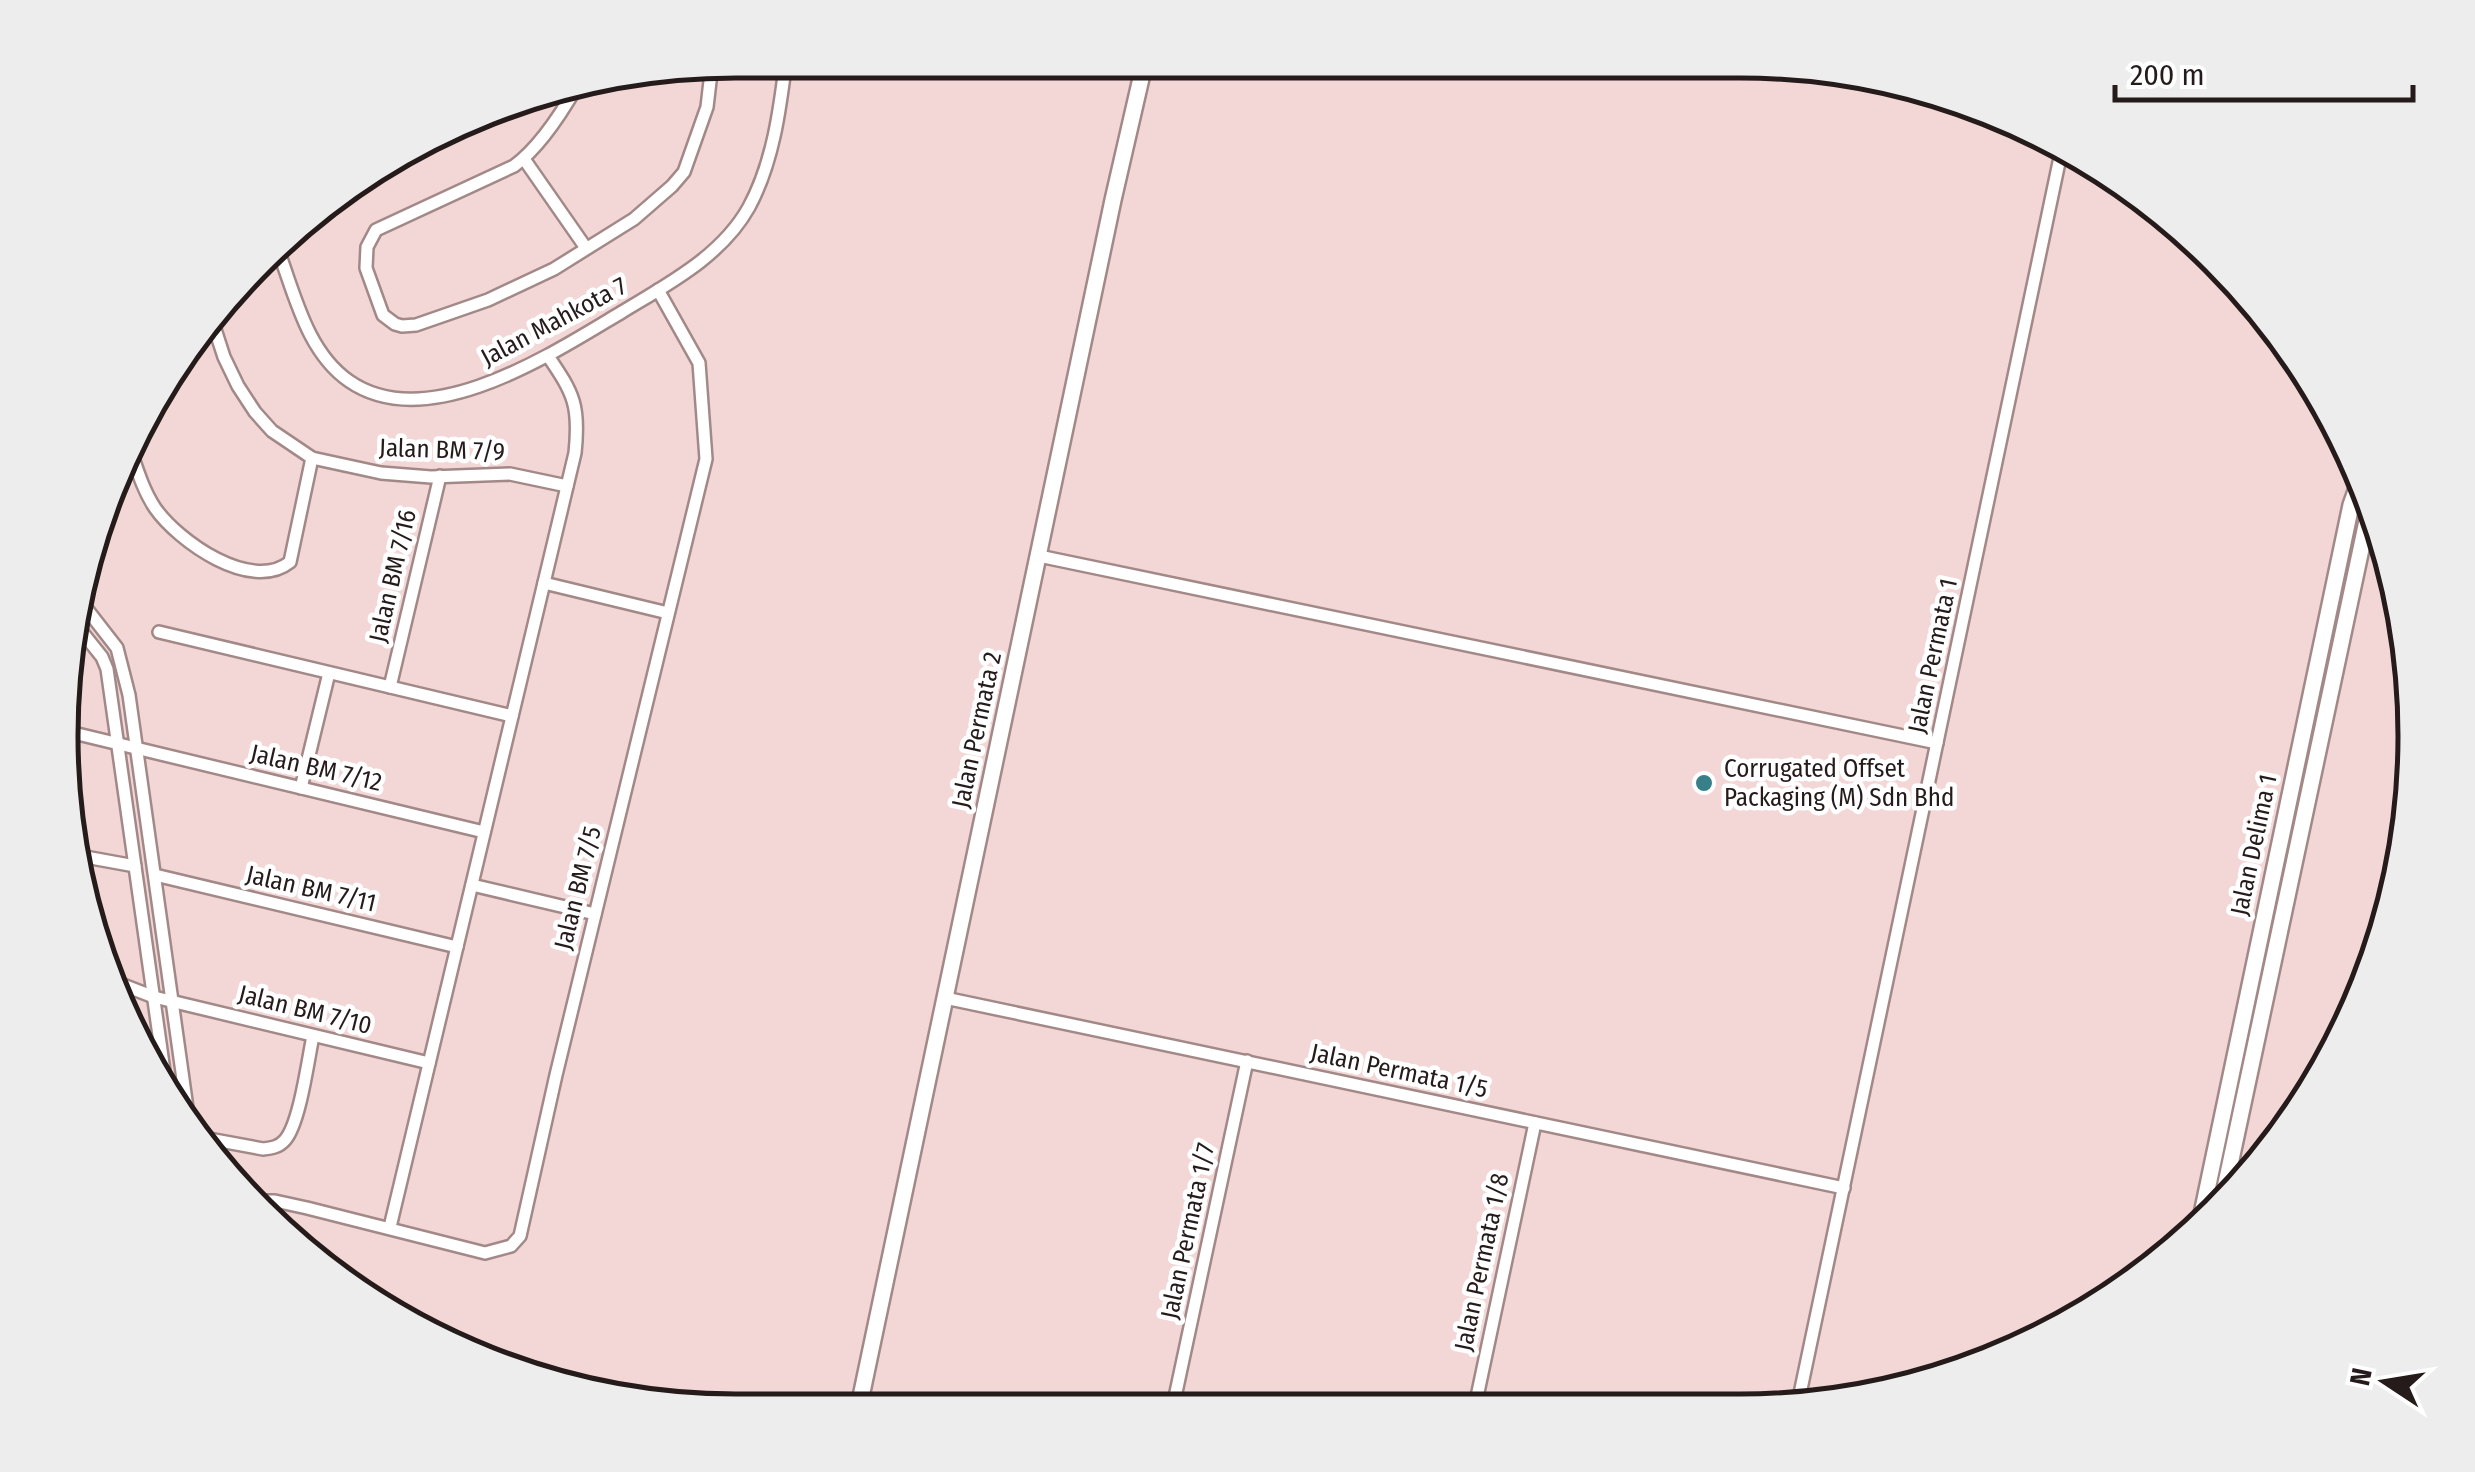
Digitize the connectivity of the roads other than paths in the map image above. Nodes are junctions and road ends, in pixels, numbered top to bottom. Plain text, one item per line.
1 (783, 78) edge
2 (1142, 78) edge
3 (710, 79) edge
4 (570, 99) edge
5 (524, 159) junction
6 (2059, 161) edge
7 (586, 248) junction
8 (282, 260) edge
9 (658, 290) junction
10 (217, 332) edge
11 (548, 356) junction
12 (312, 458) junction
13 (136, 466) edge
14 (440, 476) junction
15 (567, 486) junction
16 (2353, 500) edge
17 (2365, 531) edge
18 (1039, 556) junction
19 (544, 583) junction
20 (89, 613) edge
21 (668, 613) junction
22 (159, 632) dead end
23 (85, 637) edge
24 (329, 672) junction
25 (390, 687) junction
26 (512, 716) junction
27 (78, 734) edge
28 (1937, 743) junction
29 (118, 744) junction
30 (137, 748) junction
31 (301, 788) junction
32 (484, 832) junction
33 (89, 858) edge
34 (135, 866) junction
35 (155, 875) junction
36 (472, 885) junction
37 (595, 914) junction
38 (457, 947) junction
39 (128, 987) edge
40 (154, 997) junction
41 (946, 998) junction
42 (171, 1000) junction
43 (313, 1036) junction
44 (162, 1058) edge
45 (1247, 1062) junction
46 (429, 1064) junction
47 (187, 1100) edge
48 (1535, 1122) junction
49 (215, 1138) edge
50 (2227, 1177) edge
51 (1844, 1188) junction
52 (2206, 1201) edge
53 (270, 1202) edge
54 (274, 1202) junction
55 (274, 1205) edge
56 (390, 1228) junction
57 (1801, 1391) edge
58 (861, 1394) edge
59 (1175, 1394) edge
60 (1477, 1394) edge

1 - 9 street, Jalan Mahkota 7
2 - 18 street, Jalan Permata 2
3 - 7 street
4 - 5 street
5 - 7 street
5 - 7 street
6 - 28 street, Jalan Permata 1
8 - 11 street, Jalan Mahkota 7
9 - 11 street, Jalan Mahkota 7
9 - 21 street, Jalan BM 7/5
10 - 12 street, Jalan BM 7/9
11 - 15 street
12 - 13 street
12 - 14 street, Jalan BM 7/9
14 - 15 street, Jalan BM 7/9
14 - 25 street, Jalan BM 7/16
15 - 19 street
16 - 52 street, Jalan Delima 1
17 - 50 street, Jalan Delima 1
18 - 28 street
18 - 41 street, Jalan Permata 2
19 - 21 street
19 - 26 street
20 - 30 street
21 - 37 street, Jalan BM 7/5
22 - 24 street
23 - 29 street
24 - 25 street
24 - 31 street
25 - 26 street
26 - 32 street
27 - 29 street, Jalan BM 7/12
28 - 51 street, Jalan Permata 1
29 - 30 street, Jalan BM 7/12
29 - 34 street
30 - 31 street, Jalan BM 7/12
30 - 35 street
31 - 32 street, Jalan BM 7/12
32 - 36 street
33 - 34 street
34 - 40 street
35 - 38 street, Jalan BM 7/11
35 - 42 street
36 - 37 street
36 - 38 street
37 - 56 street, Jalan BM 7/5
38 - 46 street
39 - 40 street, Jalan BM 7/10
40 - 42 street, Jalan BM 7/10
40 - 44 street
41 - 45 street, Jalan Permata 1/5
41 - 58 street, Jalan Permata 2
42 - 43 street, Jalan BM 7/10
42 - 47 street
43 - 46 street, Jalan BM 7/10
43 - 49 street
45 - 48 street, Jalan Permata 1/5
45 - 59 street, Jalan Permata 1/7
46 - 56 street
48 - 51 street, Jalan Permata 1/5
48 - 60 street, Jalan Permata 1/8
51 - 57 street, Jalan Permata 1
53 - 54 street, Jalan BM 7/5
54 - 55 street
54 - 56 street, Jalan BM 7/5

